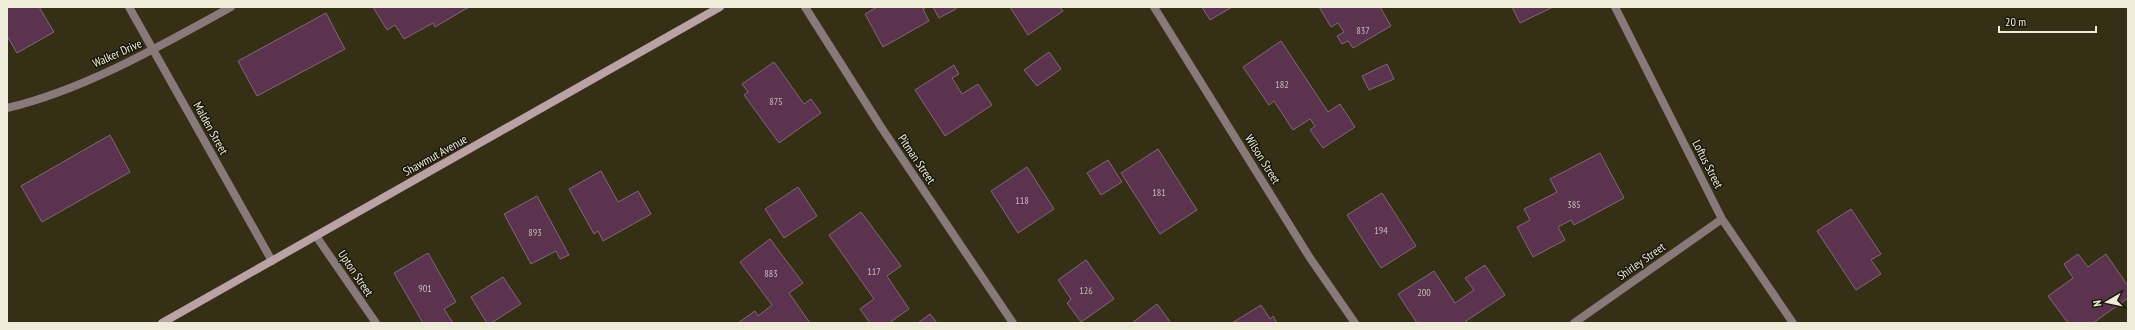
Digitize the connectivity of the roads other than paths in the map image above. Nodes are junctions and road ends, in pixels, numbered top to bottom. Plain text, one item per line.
1 (129, 7) edge
2 (231, 7) edge
3 (720, 7) edge
4 (805, 7) edge
5 (1154, 7) edge
6 (1615, 7) edge
7 (153, 49) junction
8 (7, 108) edge
9 (1722, 219) junction
10 (316, 236) junction
11 (272, 261) junction
12 (162, 323) edge
13 (376, 323) edge
14 (1013, 323) edge
15 (1355, 323) edge
16 (1574, 323) edge
17 (1793, 323) edge

1 - 7 street, Malden Street
2 - 7 street, Walker Drive
3 - 10 main road, Shawmut Avenue
4 - 14 street, Pitman Street
5 - 15 street, Wilson Street
6 - 9 street, Loftus Street
7 - 8 street, Walker Drive
7 - 11 street, Malden Street
9 - 16 street, Shirley Street
9 - 17 street, Loftus Street
10 - 11 main road, Shawmut Avenue
10 - 13 street, Upton Street
11 - 12 main road, Shawmut Avenue

